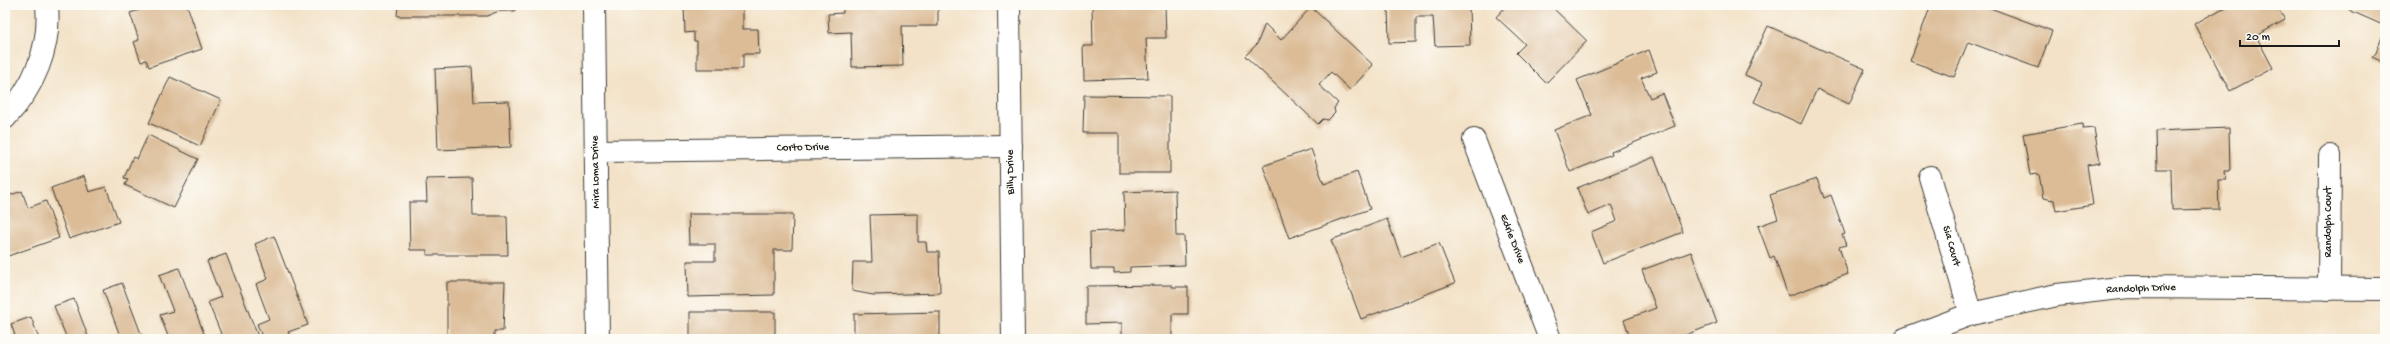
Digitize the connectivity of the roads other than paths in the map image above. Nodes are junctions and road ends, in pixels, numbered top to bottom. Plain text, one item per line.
1 (48, 5) edge
2 (594, 5) edge
3 (1009, 5) edge
4 (5, 118) edge
5 (1474, 140) dead end
6 (1011, 146) junction
7 (596, 151) junction
8 (2330, 156) dead end
9 (1930, 177) dead end
10 (2385, 288) edge
11 (2329, 289) junction
12 (1971, 314) junction
13 (598, 339) edge
14 (1013, 339) edge
15 (1550, 339) edge
16 (1905, 339) edge

1 - 4 street
2 - 7 street, Mira Loma Drive
3 - 6 street, Billy Drive
5 - 15 street, Edrie Drive
6 - 7 street, Corto Drive
6 - 14 street, Billy Drive
7 - 13 street, Mira Loma Drive
8 - 11 street, Randolph Court
9 - 12 street, Sia Court
10 - 11 street, Randolph Drive
11 - 12 street, Randolph Drive
12 - 16 street, Randolph Drive

